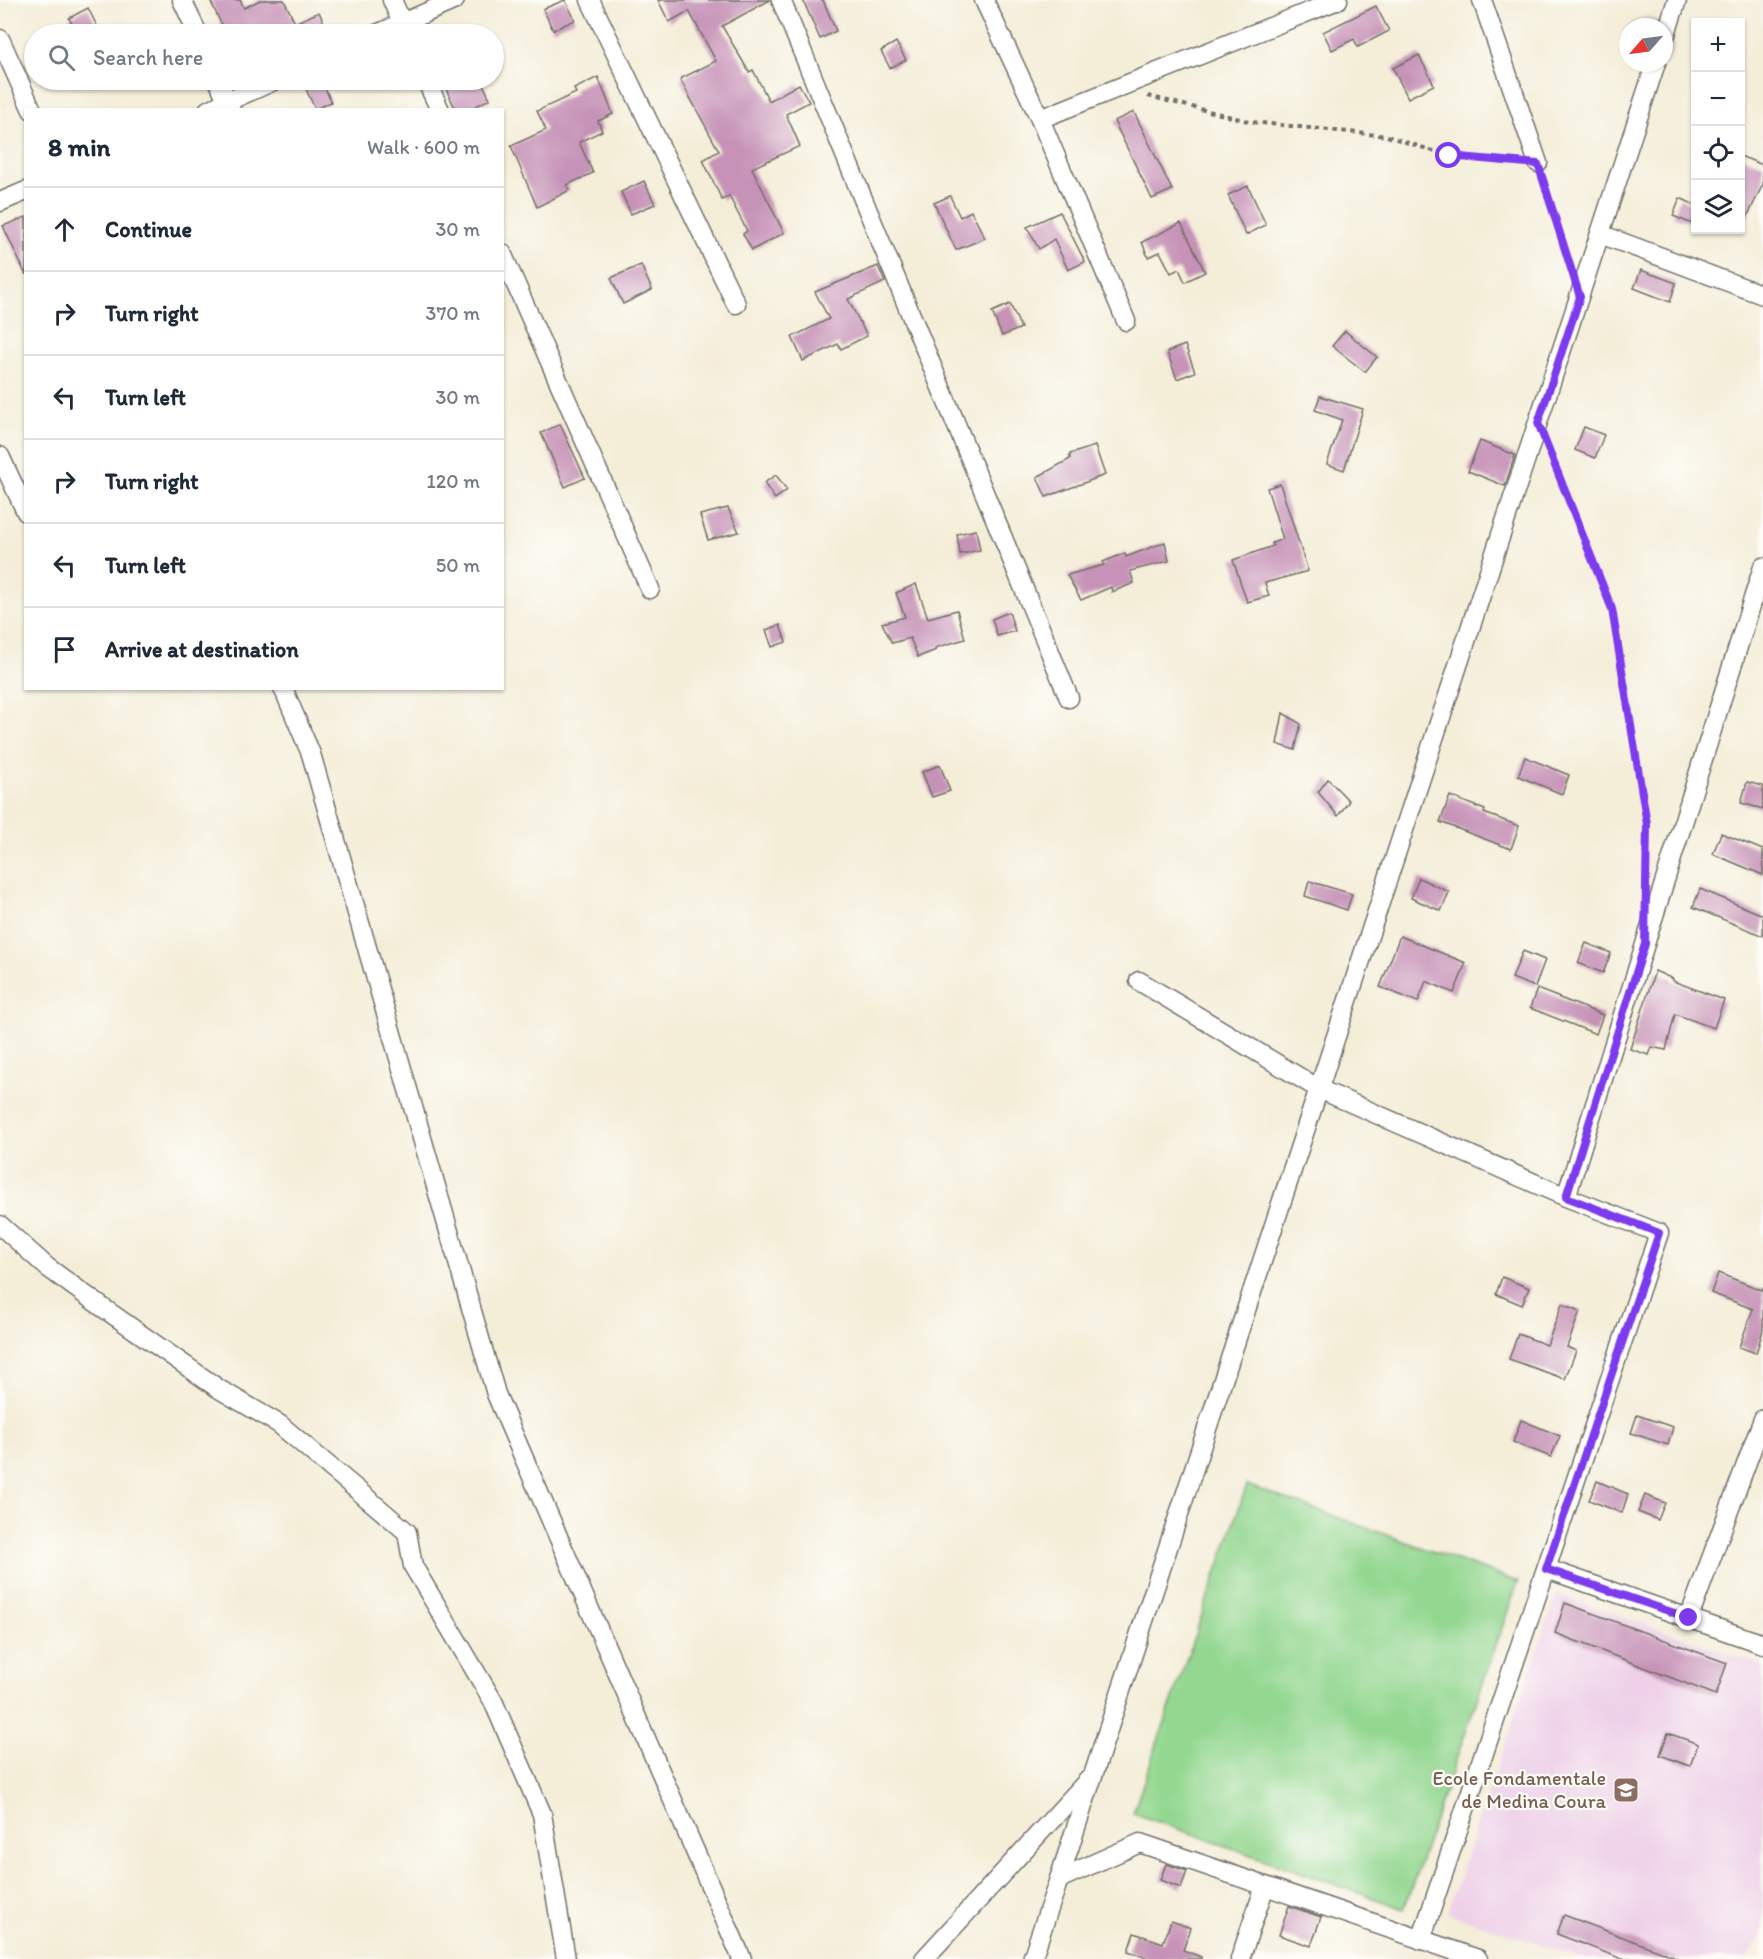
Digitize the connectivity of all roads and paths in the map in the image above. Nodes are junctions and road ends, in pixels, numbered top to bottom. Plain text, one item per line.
1 (182, 0) edge
2 (392, 0) edge
3 (455, 0) edge
4 (591, 0) edge
5 (781, 0) edge
6 (984, 0) edge
7 (1338, 0) edge
8 (1482, 0) edge
9 (1677, 0) edge
10 (1671, 18) edge
11 (193, 24) edge
12 (402, 24) edge
13 (413, 24) edge
14 (0, 39) edge
15 (1653, 72) edge
16 (1116, 88) junction
17 (222, 90) edge
18 (257, 90) edge
19 (431, 90) edge
20 (229, 105) edge
21 (31, 108) edge
22 (439, 108) edge
23 (1040, 119) junction
24 (1538, 164) junction
25 (24, 192) edge
26 (0, 202) edge
27 (1600, 234) junction
28 (504, 258) edge
29 (1763, 295) edge
30 (1580, 297) junction
31 (736, 304) dead end
32 (1126, 321) dead end
33 (1538, 423) junction
34 (0, 456) edge
35 (24, 508) edge
36 (1763, 567) edge
37 (650, 589) dead end
38 (284, 690) edge
39 (1069, 698) dead end
40 (1646, 884) dead end
41 (1139, 981) dead end
42 (1319, 1089) junction
43 (1566, 1197) junction
44 (0, 1225) edge
45 (1763, 1419) edge
46 (1546, 1569) junction
47 (1689, 1618) junction
48 (1763, 1644) edge
49 (1094, 1773) junction
50 (1059, 1879) junction
51 (1265, 1886) junction
52 (1421, 1940) junction
53 (1468, 1957) edge
54 (566, 1959) edge
55 (742, 1959) edge
56 (924, 1959) edge
57 (1032, 1959) edge
58 (1240, 1959) edge

1 - 11 street
2 - 12 street
3 - 13 street
4 - 31 street
5 - 39 street
6 - 23 street
7 - 16 street
8 - 24 street
9 - 10 street
14 - 21 street
15 - 27 street
16 - 23 street
16 - 24 path
17 - 20 street
18 - 20 street
19 - 22 street
23 - 32 street
24 - 30 path
25 - 26 street
27 - 29 street
27 - 30 street
28 - 37 street
30 - 33 street
33 - 40 path
33 - 42 street
34 - 35 street
36 - 43 street
38 - 55 street
41 - 42 street
42 - 43 street
42 - 49 street
43 - 46 street
44 - 54 street
45 - 47 street
46 - 47 street
46 - 52 street
47 - 48 street
49 - 50 street
49 - 56 street
50 - 51 street
50 - 57 street
51 - 52 street
51 - 58 street
52 - 53 street

